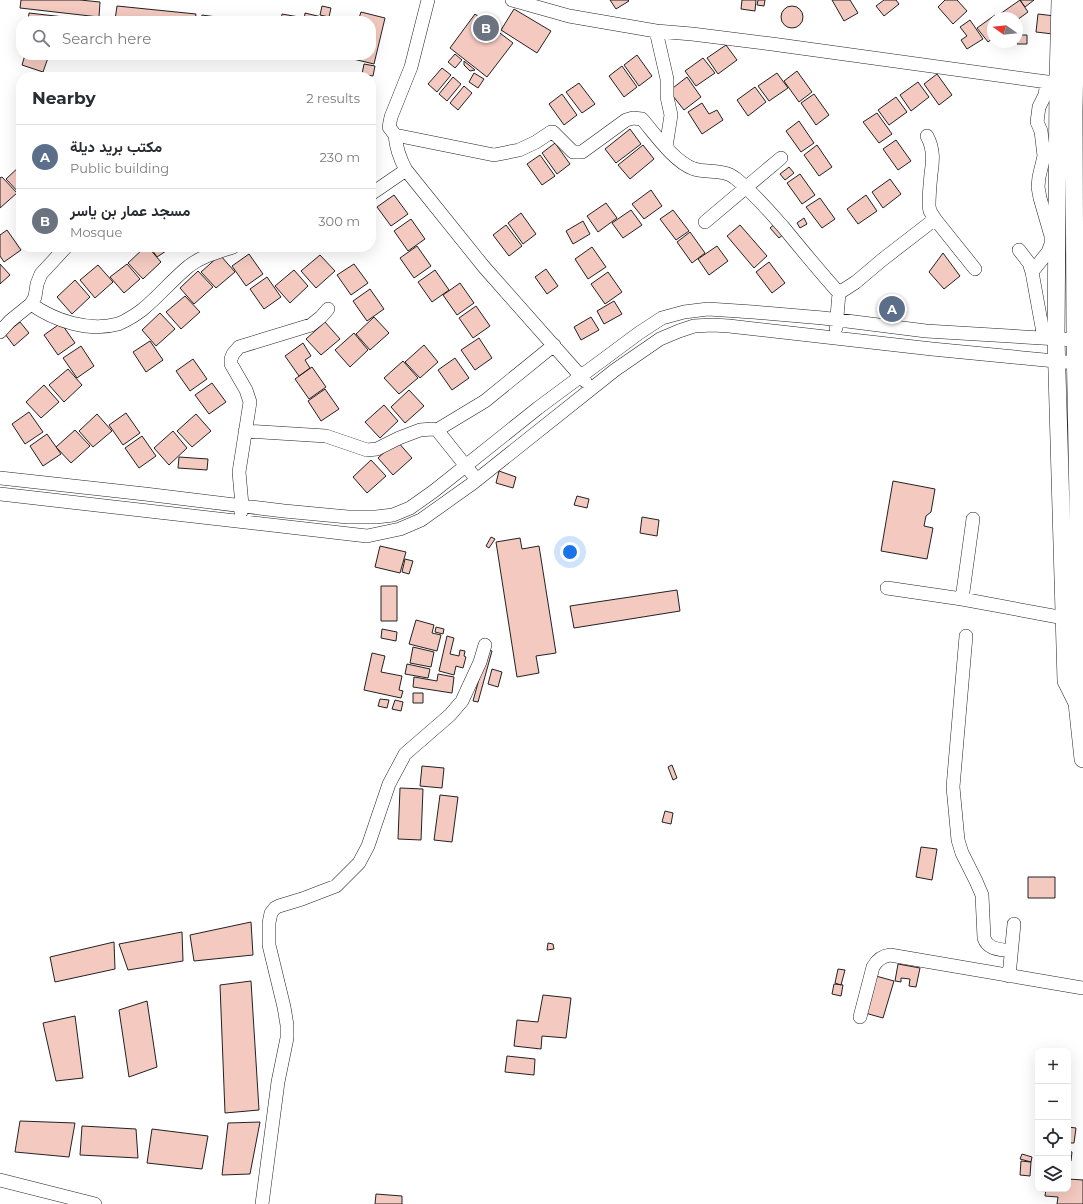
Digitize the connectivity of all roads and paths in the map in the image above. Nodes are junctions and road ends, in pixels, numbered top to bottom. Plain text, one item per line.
1 (428, 0) edge
2 (512, 0) edge
3 (1060, 0) edge
4 (1076, 0) edge
5 (656, 31) junction
6 (1053, 82) junction
7 (1072, 112) edge
8 (394, 135) junction
9 (927, 136) dead end
10 (666, 147) junction
11 (781, 158) dead end
12 (406, 170) junction
13 (746, 188) junction
14 (376, 191) edge
15 (935, 219) junction
16 (705, 222) dead end
17 (1079, 238) edge
18 (1019, 250) dead end
19 (61, 252) edge
20 (216, 252) edge
21 (976, 268) dead end
22 (1032, 272) junction
23 (839, 293) junction
24 (31, 304) junction
25 (328, 309) dead end
26 (836, 320) junction
27 (0, 332) edge
28 (834, 338) junction
29 (1050, 338) junction
30 (1075, 340) junction
31 (554, 345) junction
32 (1056, 361) junction
33 (1076, 363) junction
34 (581, 375) junction
35 (591, 389) junction
36 (1080, 428) edge
37 (437, 430) junction
38 (245, 431) junction
39 (465, 465) junction
40 (0, 478) edge
41 (477, 480) junction
42 (0, 494) edge
43 (242, 505) junction
44 (973, 520) dead end
45 (239, 522) junction
46 (1081, 557) edge
47 (887, 588) dead end
48 (962, 599) junction
49 (1064, 618) junction
50 (966, 636) dead end
51 (485, 645) dead end
52 (1080, 703) edge
53 (1083, 754) edge
54 (1014, 924) dead end
55 (1011, 951) junction
56 (1009, 976) junction
57 (1083, 988) edge
58 (860, 1017) dead end
59 (0, 1180) edge
60 (95, 1204) edge
61 (262, 1204) edge

1 - 8 street
2 - 5 street
3 - 6 main road
4 - 7 main road
5 - 6 street
5 - 10 street
6 - 7 main road
6 - 22 street
7 - 17 main road
7 - 29 main road
8 - 10 street
8 - 12 street
9 - 15 street
10 - 13 street
11 - 13 street
12 - 14 street
12 - 31 street
13 - 16 street
13 - 23 street
15 - 21 street
15 - 23 street
17 - 30 main road
18 - 22 street
19 - 24 street
20 - 24 street
22 - 29 street
23 - 26 street
24 - 27 street
25 - 38 street
26 - 28 street
26 - 29 street
26 - 34 street
28 - 32 street
28 - 35 street
29 - 30 street
29 - 32 main road
30 - 33 main road
31 - 34 street
31 - 37 street
32 - 33 street
32 - 49 main road
33 - 36 main road
34 - 35 street
34 - 39 street
35 - 41 street
36 - 46 main road
37 - 38 street
37 - 39 street
38 - 43 street
39 - 41 street
39 - 43 street
40 - 43 street
41 - 45 street
42 - 45 street
43 - 45 street
44 - 48 street
46 - 52 main road
47 - 48 street
48 - 49 street
49 - 52 main road
50 - 55 street
51 - 61 street
52 - 53 main road
54 - 55 street
55 - 56 street
56 - 57 street
56 - 58 street
59 - 60 street

